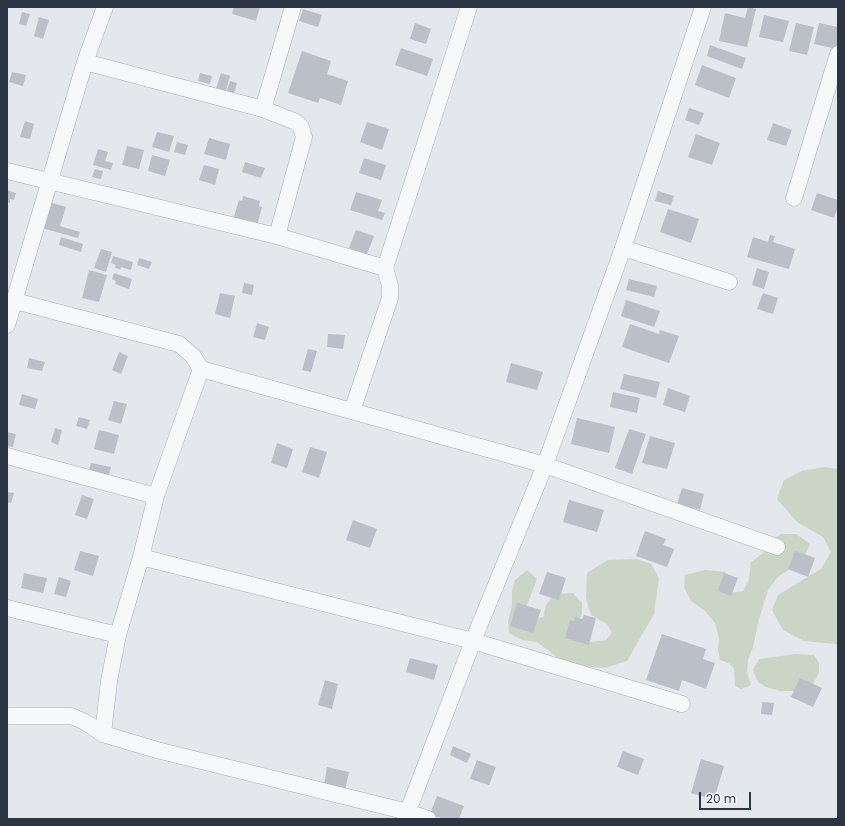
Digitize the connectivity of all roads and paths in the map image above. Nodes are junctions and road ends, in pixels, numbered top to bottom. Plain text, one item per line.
1 (105, 7) edge
2 (293, 7) edge
3 (469, 7) edge
4 (703, 7) edge
5 (838, 54) edge
6 (85, 62) junction
7 (262, 109) junction
8 (7, 171) edge
9 (50, 182) junction
10 (794, 198) dead end
11 (277, 236) junction
12 (623, 248) junction
13 (385, 268) junction
14 (729, 282) dead end
15 (15, 301) junction
16 (7, 325) edge
17 (201, 369) junction
18 (352, 411) junction
19 (7, 456) edge
20 (545, 465) junction
21 (156, 496) junction
22 (777, 547) dead end
23 (141, 556) junction
24 (7, 608) edge
25 (118, 635) junction
26 (473, 641) junction
27 (682, 704) dead end
28 (7, 716) edge
29 (103, 734) junction
30 (407, 816) edge
31 (428, 819) edge

1 - 6 street
2 - 7 street
3 - 13 street
4 - 12 street
5 - 10 street
6 - 7 street
6 - 9 street
7 - 11 street
8 - 9 street
9 - 11 street
9 - 15 street
11 - 13 street
12 - 14 street
12 - 20 street
13 - 18 street
15 - 16 street
15 - 17 street
17 - 18 street
17 - 21 street
18 - 20 street
19 - 21 street
20 - 22 street
20 - 26 street
21 - 23 street
23 - 25 street
23 - 26 street
24 - 25 street
25 - 29 street
26 - 27 street
26 - 30 street
28 - 29 street
29 - 30 street
30 - 31 street

